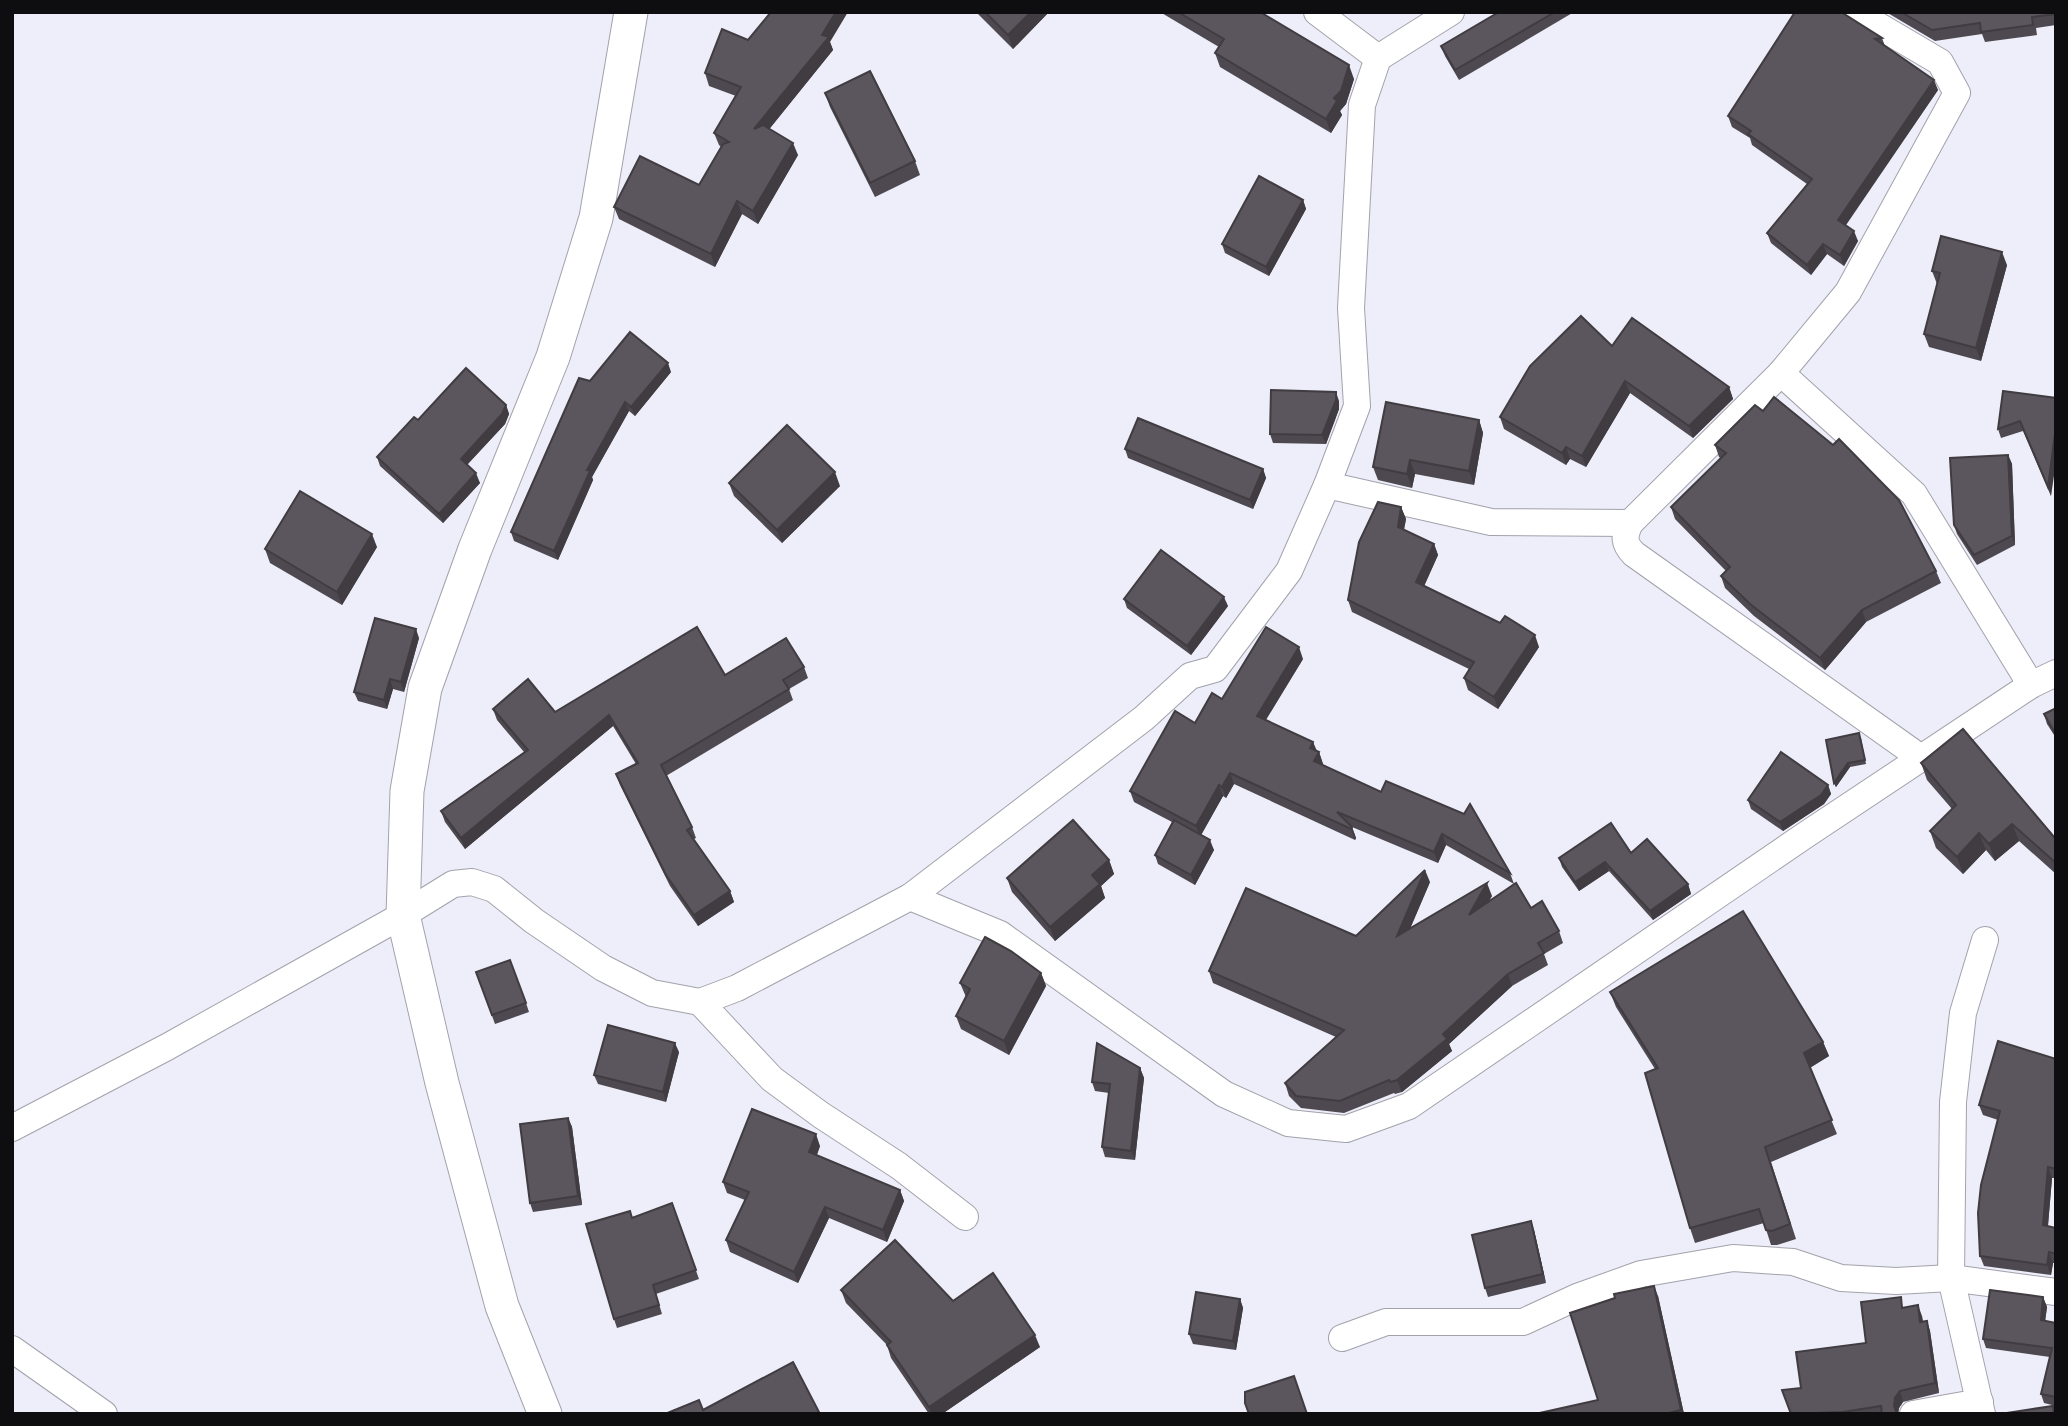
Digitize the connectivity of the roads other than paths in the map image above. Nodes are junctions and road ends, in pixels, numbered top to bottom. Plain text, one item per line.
1 (631, 12) edge
2 (1317, 12) edge
3 (1451, 12) edge
4 (1855, 12) edge
5 (1378, 58) junction
6 (1781, 373) junction
7 (1327, 485) junction
8 (1630, 523) junction
9 (2056, 674) edge
10 (2031, 685) junction
11 (1921, 758) junction
12 (910, 897) junction
13 (403, 915) junction
14 (1985, 940) dead end
15 (700, 1002) junction
16 (12, 1128) edge
17 (965, 1217) dead end
18 (1951, 1278) junction
19 (2056, 1292) edge
20 (1342, 1338) dead end
21 (12, 1349) edge
22 (1981, 1408) edge
23 (104, 1414) edge
24 (545, 1414) edge
25 (1913, 1414) edge

1 - 13 street
2 - 5 street
3 - 5 street
4 - 6 street
5 - 7 street
6 - 8 street
6 - 10 street
7 - 8 street
7 - 12 street
8 - 11 street
9 - 10 street
10 - 11 street
11 - 12 street
12 - 15 street
13 - 15 street
13 - 16 street
13 - 24 street
14 - 18 street
15 - 17 street
18 - 19 street
18 - 20 street
18 - 22 street
21 - 23 street
22 - 25 street

